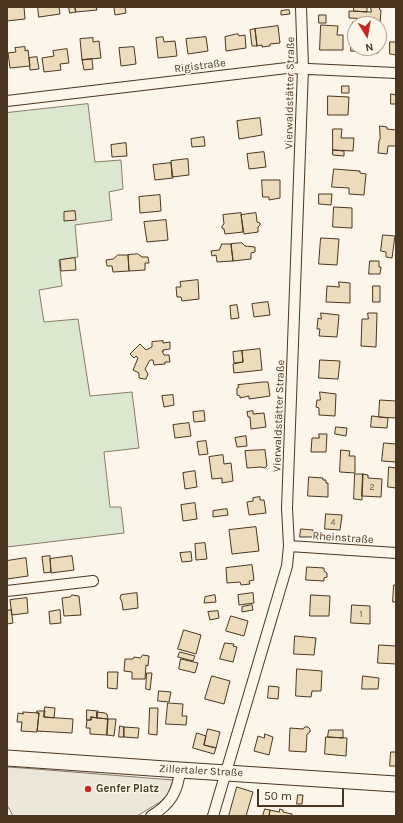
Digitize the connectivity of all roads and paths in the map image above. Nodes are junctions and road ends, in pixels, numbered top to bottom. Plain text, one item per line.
1 (302, 7) edge
2 (304, 68) junction
3 (396, 73) edge
4 (7, 102) edge
5 (289, 546) junction
6 (396, 553) edge
7 (93, 581) dead end
8 (7, 591) edge
9 (7, 758) edge
10 (180, 770) junction
11 (226, 773) junction
12 (396, 784) edge
13 (151, 816) edge
14 (213, 816) edge

1 - 2 street, Vierwaldstätter Straße
2 - 3 street, Rigistraße
2 - 4 street, Rigistraße
2 - 5 street, Vierwaldstätter Straße
5 - 6 street, Rheinstraße
5 - 11 street, Vierwaldstätter Straße
7 - 8 street
9 - 10 street, Zillertaler Straße
10 - 11 street, Zillertaler Straße
10 - 13 street
11 - 12 street, Zillertaler Straße
11 - 14 street, Vierwaldstätter Straße

